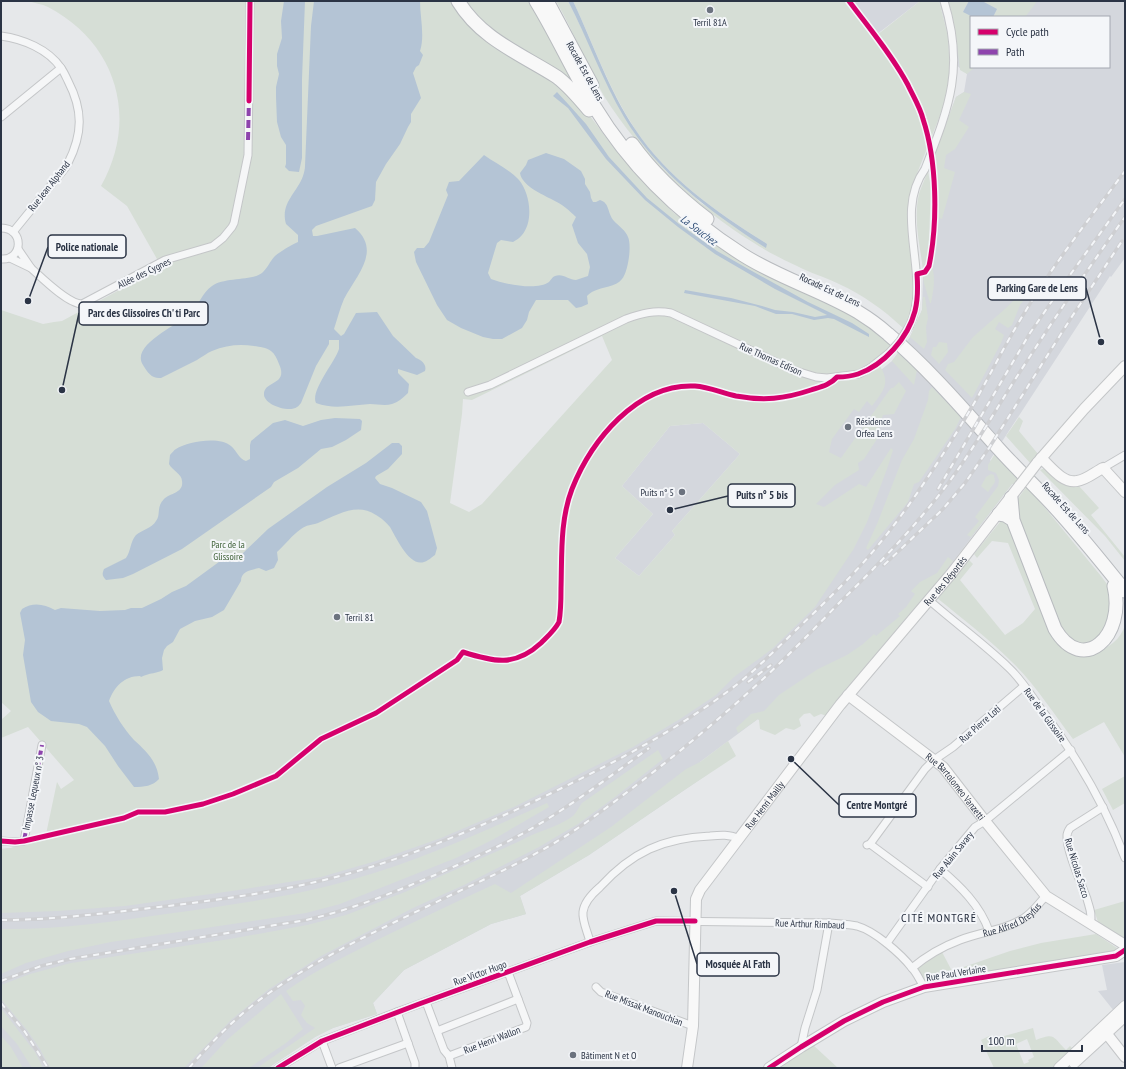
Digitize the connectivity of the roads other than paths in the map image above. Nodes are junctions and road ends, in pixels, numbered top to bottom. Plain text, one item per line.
1 (250, 1) edge
2 (458, 1) edge
3 (536, 1) edge
4 (547, 1) edge
5 (944, 1) edge
6 (1, 36) edge
7 (62, 68) junction
8 (1, 117) edge
9 (618, 141) junction
10 (1, 228) edge
11 (13, 232) junction
12 (18, 249) junction
13 (10, 258) junction
14 (1, 259) edge
15 (31, 268) junction
16 (1125, 366) edge
17 (468, 392) dead end
18 (1125, 455) edge
19 (1039, 460) junction
20 (1103, 468) junction
21 (1125, 492) edge
22 (1010, 498) junction
23 (999, 514) junction
24 (1013, 520) junction
25 (1102, 561) junction
26 (1125, 578) edge
27 (1125, 591) edge
28 (929, 600) junction
29 (1024, 686) junction
30 (848, 695) junction
31 (42, 745) dead end
32 (1071, 750) junction
33 (934, 760) junction
34 (1103, 807) junction
35 (985, 821) junction
36 (739, 839) junction
37 (1, 841) edge
38 (1125, 858) edge
39 (940, 869) junction
40 (928, 887) junction
41 (1046, 896) junction
42 (695, 921) junction
43 (829, 923) junction
44 (1090, 923) junction
45 (988, 931) junction
46 (590, 942) junction
47 (886, 943) junction
48 (1125, 945) edge
49 (1125, 950) edge
50 (912, 968) junction
51 (508, 972) junction
52 (596, 987) dead end
53 (924, 987) junction
54 (518, 999) junction
55 (426, 1002) junction
56 (1125, 1006) edge
57 (396, 1012) junction
58 (1125, 1015) edge
59 (693, 1026) junction
60 (436, 1031) junction
61 (1104, 1031) junction
62 (322, 1041) junction
63 (408, 1043) junction
64 (801, 1047) junction
65 (449, 1056) junction
66 (1125, 1057) edge
67 (278, 1068) edge
68 (332, 1068) edge
69 (339, 1068) edge
70 (415, 1068) edge
71 (452, 1068) edge
72 (687, 1068) edge
73 (769, 1068) edge
74 (1059, 1068) edge
75 (1068, 1068) edge

1 - 15 street, Allée des Cygnes
2 - 9 highway
3 - 9 highway
4 - 26 highway, Rocade Est de Lens
5 - 17 street, Rue Thomas Edison, bridge
6 - 7 street, Rue Jean Alphand
7 - 8 street
7 - 11 street, Rue Jean Alphand
9 - 25 highway, Rocade Est de Lens
10 - 11 street
11 - 12 street, Allée des Cygnes
12 - 13 street
12 - 15 street, Allée des Cygnes
13 - 14 street
13 - 15 street, Allée des Cygnes
16 - 19 street, Rue des Déportés
18 - 20 street
19 - 20 street
19 - 22 street, Rue des Déportés, bridge
20 - 21 street
22 - 23 street, Rue des Déportés
22 - 24 highway
23 - 24 highway
23 - 28 street, Rue des Déportés
24 - 25 highway
25 - 27 highway
28 - 29 street, Rue de la Glissoire
28 - 30 street, Rue des Déportés
29 - 32 street, Rue de la Glissoire
29 - 33 street, Rue Pierre Loti
30 - 33 street, Rue Bartolomeo Vanzetti
30 - 36 street, Rue Henri Mailly
31 - 37 street, Impasse Lequeux n° 3
32 - 34 street, Rue de la Glissoire
32 - 35 street, Rue Alain Savary
33 - 35 street, Rue Bartolomeo Vanzetti
33 - 40 street, Rue Pierre Loti
34 - 38 street, Rue de la Glissoire
34 - 44 street, Rue Nicolas Sacco
35 - 39 street, Rue Alain Savary
35 - 41 street, Rue Bartolomeo Vanzetti
36 - 42 street, Rue Henri Mailly
36 - 46 street
39 - 40 street, Rue Alain Savary
39 - 45 street
40 - 47 street, Rue Alain Savary
41 - 44 street, Rue Alfred Dreyfus
41 - 45 street, Rue Alfred Dreyfus
42 - 43 street, Rue Arthur Rimbaud
42 - 46 street, Rue Victor Hugo
42 - 59 street, Rue Henri Mailly
43 - 47 street, Rue Arthur Rimbaud
43 - 64 street
44 - 48 street, Rue Alfred Dreyfus
45 - 50 street, Rue Alfred Dreyfus
46 - 51 street, Rue Victor Hugo
47 - 50 street, Rue Arthur Rimbaud
49 - 53 street, Rue Paul Verlaine
50 - 53 street, Rue Arthur Rimbaud
51 - 54 street, Rue Henri Wallon
51 - 55 street, Rue Victor Hugo
52 - 59 street, Rue Missak Manouchian
53 - 64 street, Rue Paul Verlaine
54 - 60 street
54 - 65 street, Rue Henri Wallon
55 - 57 street, Rue Victor Hugo
55 - 60 street
56 - 61 street
57 - 62 street, Rue Victor Hugo
57 - 63 street
58 - 61 street
59 - 72 street, Rue Henri Mailly
60 - 65 street
61 - 66 street
61 - 74 street
61 - 75 street
62 - 67 street, Rue Victor Hugo
62 - 68 street
63 - 69 street
63 - 70 street
64 - 73 street, Rue Paul Verlaine
65 - 71 street

